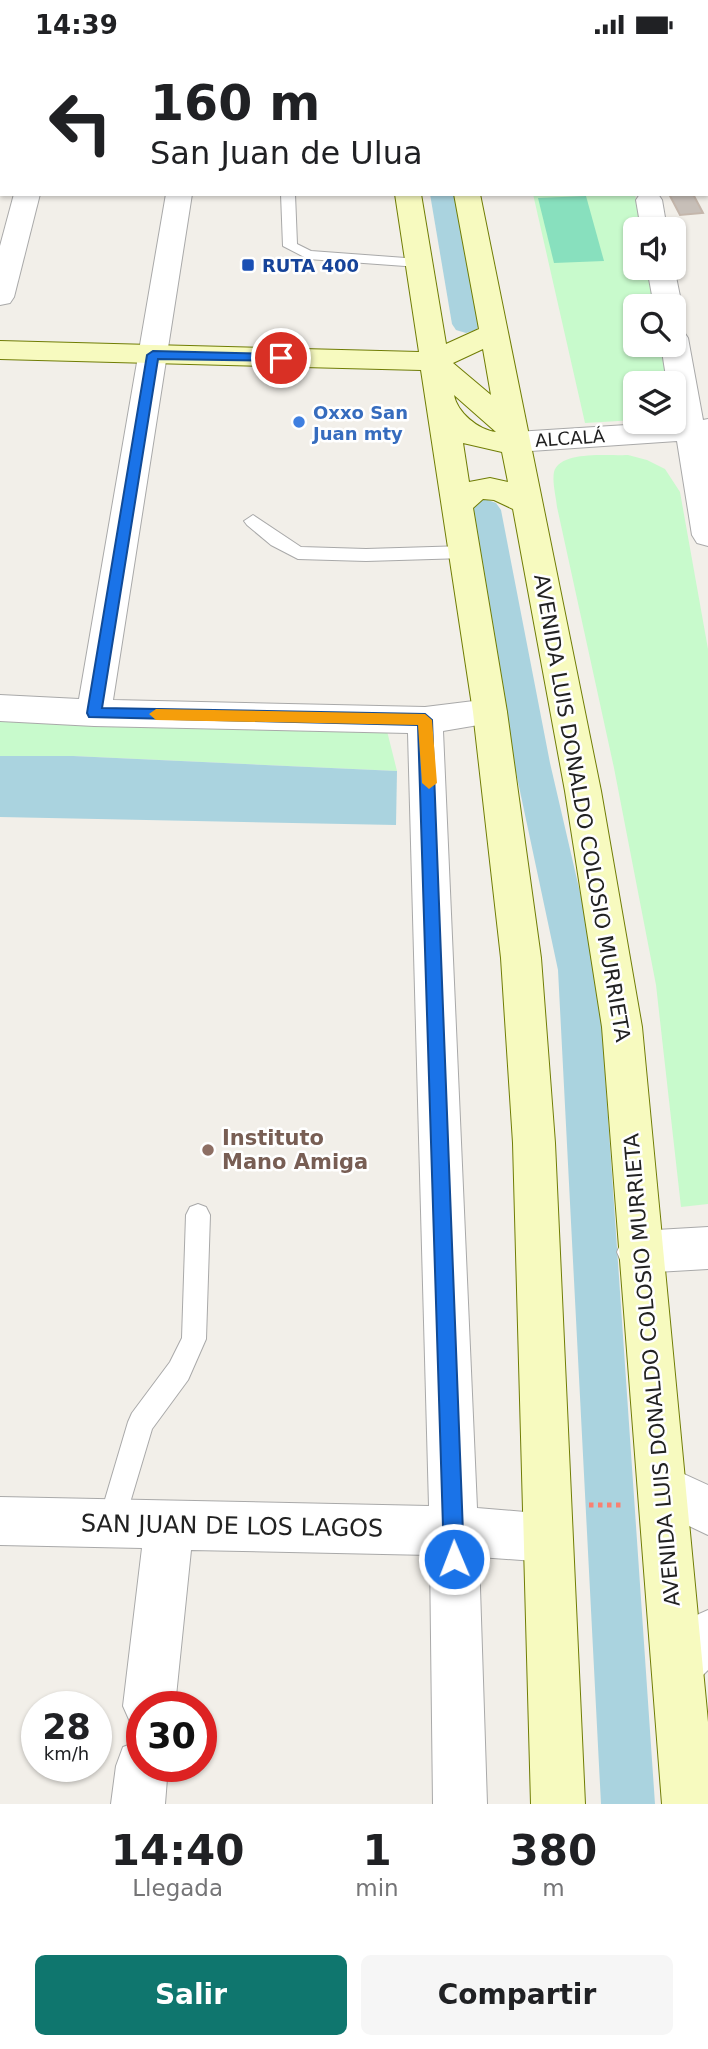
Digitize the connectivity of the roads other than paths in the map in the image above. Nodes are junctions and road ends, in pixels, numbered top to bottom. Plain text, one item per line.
1 (26, 196) edge
2 (179, 196) edge
3 (288, 196) edge
4 (408, 196) edge
5 (467, 196) edge
6 (649, 200) dead end
7 (652, 217) edge
8 (419, 263) junction
9 (0, 297) edge
10 (495, 332) junction
11 (0, 350) edge
12 (153, 355) junction
13 (679, 357) edge
14 (435, 361) junction
15 (442, 405) junction
16 (699, 430) edge
17 (515, 438) junction
18 (528, 505) junction
19 (458, 508) junction
20 (253, 521) dead end
21 (708, 535) edge
22 (465, 552) junction
23 (0, 708) edge
24 (490, 712) junction
25 (94, 713) junction
26 (425, 720) junction
27 (198, 1215) dead end
28 (708, 1248) edge
29 (639, 1252) junction
30 (645, 1497) junction
31 (708, 1511) edge
32 (0, 1521) edge
33 (111, 1523) junction
34 (169, 1525) junction
35 (454, 1531) junction
36 (548, 1538) junction
37 (694, 1649) edge
38 (151, 1691) edge
39 (140, 1782) edge
40 (138, 1804) edge
41 (460, 1804) edge
42 (558, 1804) edge
43 (689, 1804) edge

1 - 9 street
2 - 12 street
3 - 8 lane
4 - 8 main road
5 - 10 main road, AVENIDA LUIS DONALDO COLOSIO MURRIETA
6 - 7 street
8 - 14 main road
10 - 14 main road
10 - 17 main road, AVENIDA LUIS DONALDO COLOSIO MURRIETA
11 - 12 main road
12 - 14 main road
12 - 25 street
13 - 16 street
14 - 15 main road
14 - 17 main road
15 - 17 main road
15 - 19 main road
16 - 17 street, ALCALÁ
16 - 21 street
17 - 18 main road, AVENIDA LUIS DONALDO COLOSIO MURRIETA
18 - 19 main road
18 - 29 main road, AVENIDA LUIS DONALDO COLOSIO MURRIETA
19 - 22 main road
20 - 22 lane
22 - 24 main road
23 - 25 street
24 - 26 street
24 - 36 main road
25 - 26 street
26 - 35 street
27 - 33 lane
28 - 29 street
29 - 30 main road, AVENIDA LUIS DONALDO COLOSIO MURRIETA
30 - 31 street
30 - 37 main road, AVENIDA LUIS DONALDO COLOSIO MURRIETA
32 - 33 street, SAN JUAN DE LOS LAGOS
33 - 34 street, SAN JUAN DE LOS LAGOS
34 - 35 street, SAN JUAN DE LOS LAGOS
34 - 38 street
35 - 36 street, SAN JUAN DE LOS LAGOS
35 - 41 street
36 - 42 main road
37 - 43 main road, AVENIDA LUIS DONALDO COLOSIO MURRIETA
39 - 40 street

